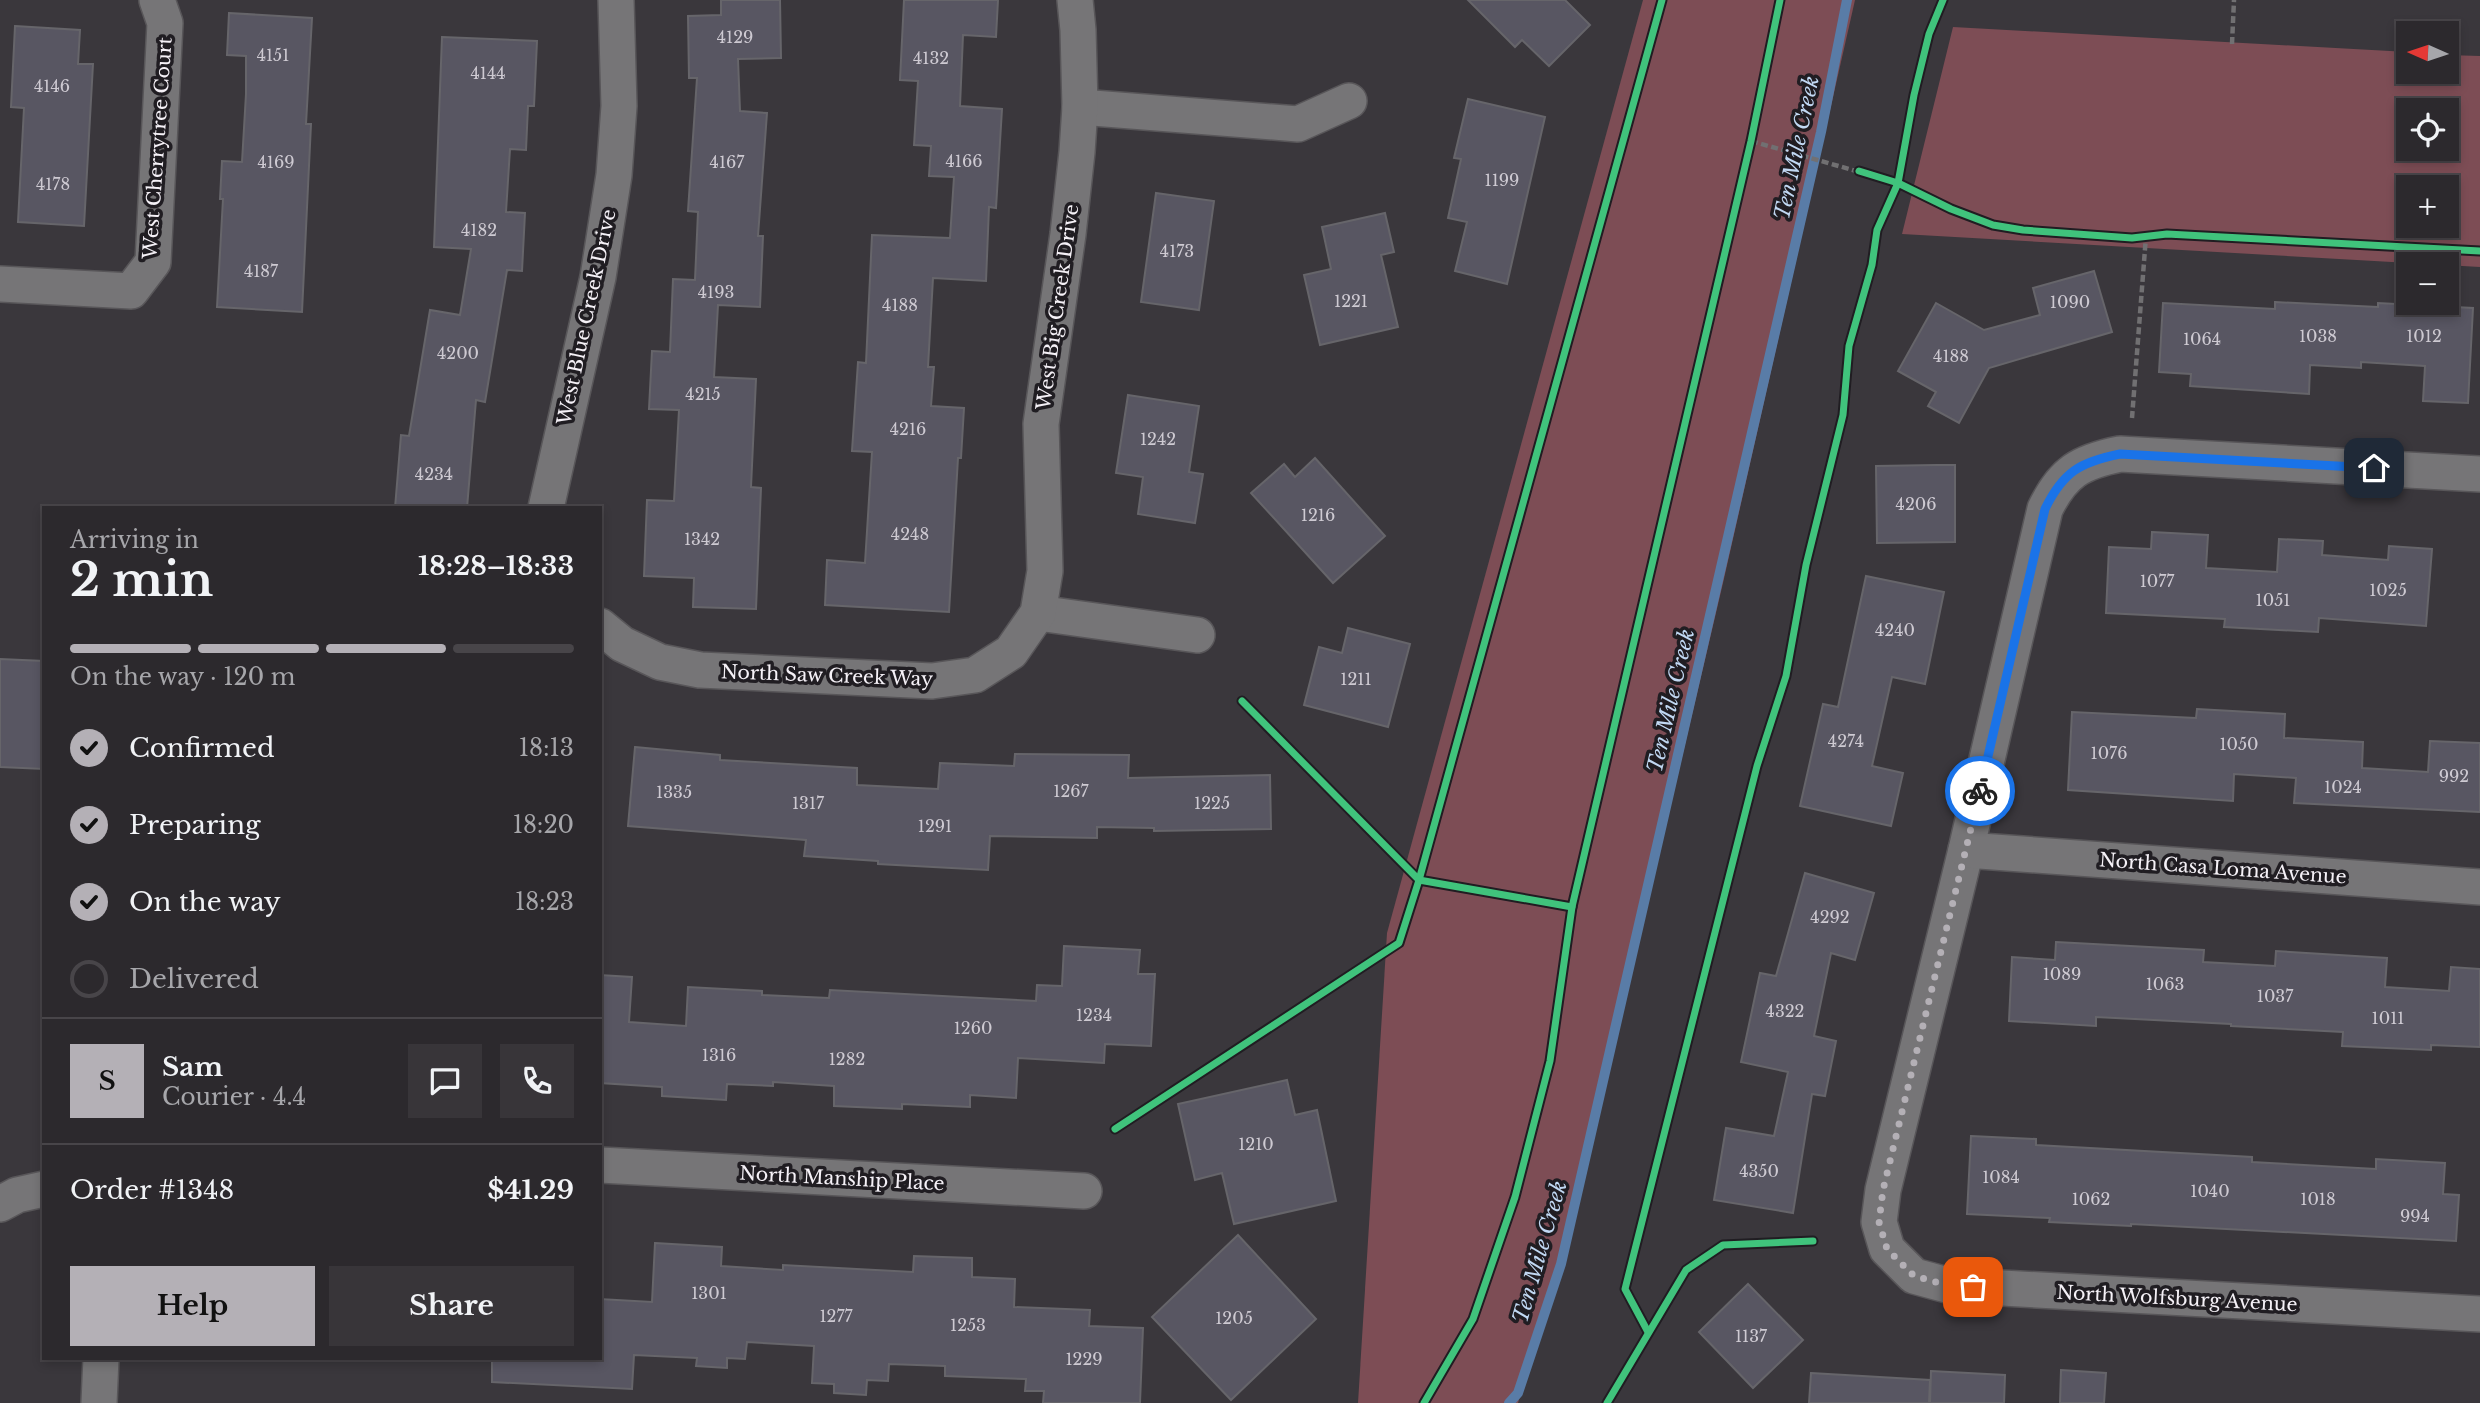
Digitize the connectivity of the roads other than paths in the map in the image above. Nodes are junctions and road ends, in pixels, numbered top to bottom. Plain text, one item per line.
1 (157, 0) edge
2 (617, 0) edge
3 (1075, 0) edge
4 (1349, 100) dead end
5 (1080, 107) junction
6 (0, 284) edge
7 (2480, 474) edge
8 (546, 506) edge
9 (1038, 613) junction
10 (602, 628) edge
11 (1197, 635) dead end
12 (1966, 850) junction
13 (2480, 887) edge
14 (602, 1165) edge
15 (42, 1189) edge
16 (1084, 1191) dead end
17 (0, 1204) edge
18 (2480, 1314) edge
19 (101, 1360) edge
20 (99, 1403) edge

1 - 6 street, West Cherrytree Court
2 - 8 street, West Blue Creek Drive
3 - 5 street, West Big Creek Drive
4 - 5 street
5 - 9 street, West Big Creek Drive
7 - 12 street
9 - 10 street, North Saw Creek Way
9 - 11 street
12 - 13 street, North Casa Loma Avenue
12 - 18 street, North Wolfsburg Avenue
14 - 16 street, North Manship Place
15 - 17 street
19 - 20 street

